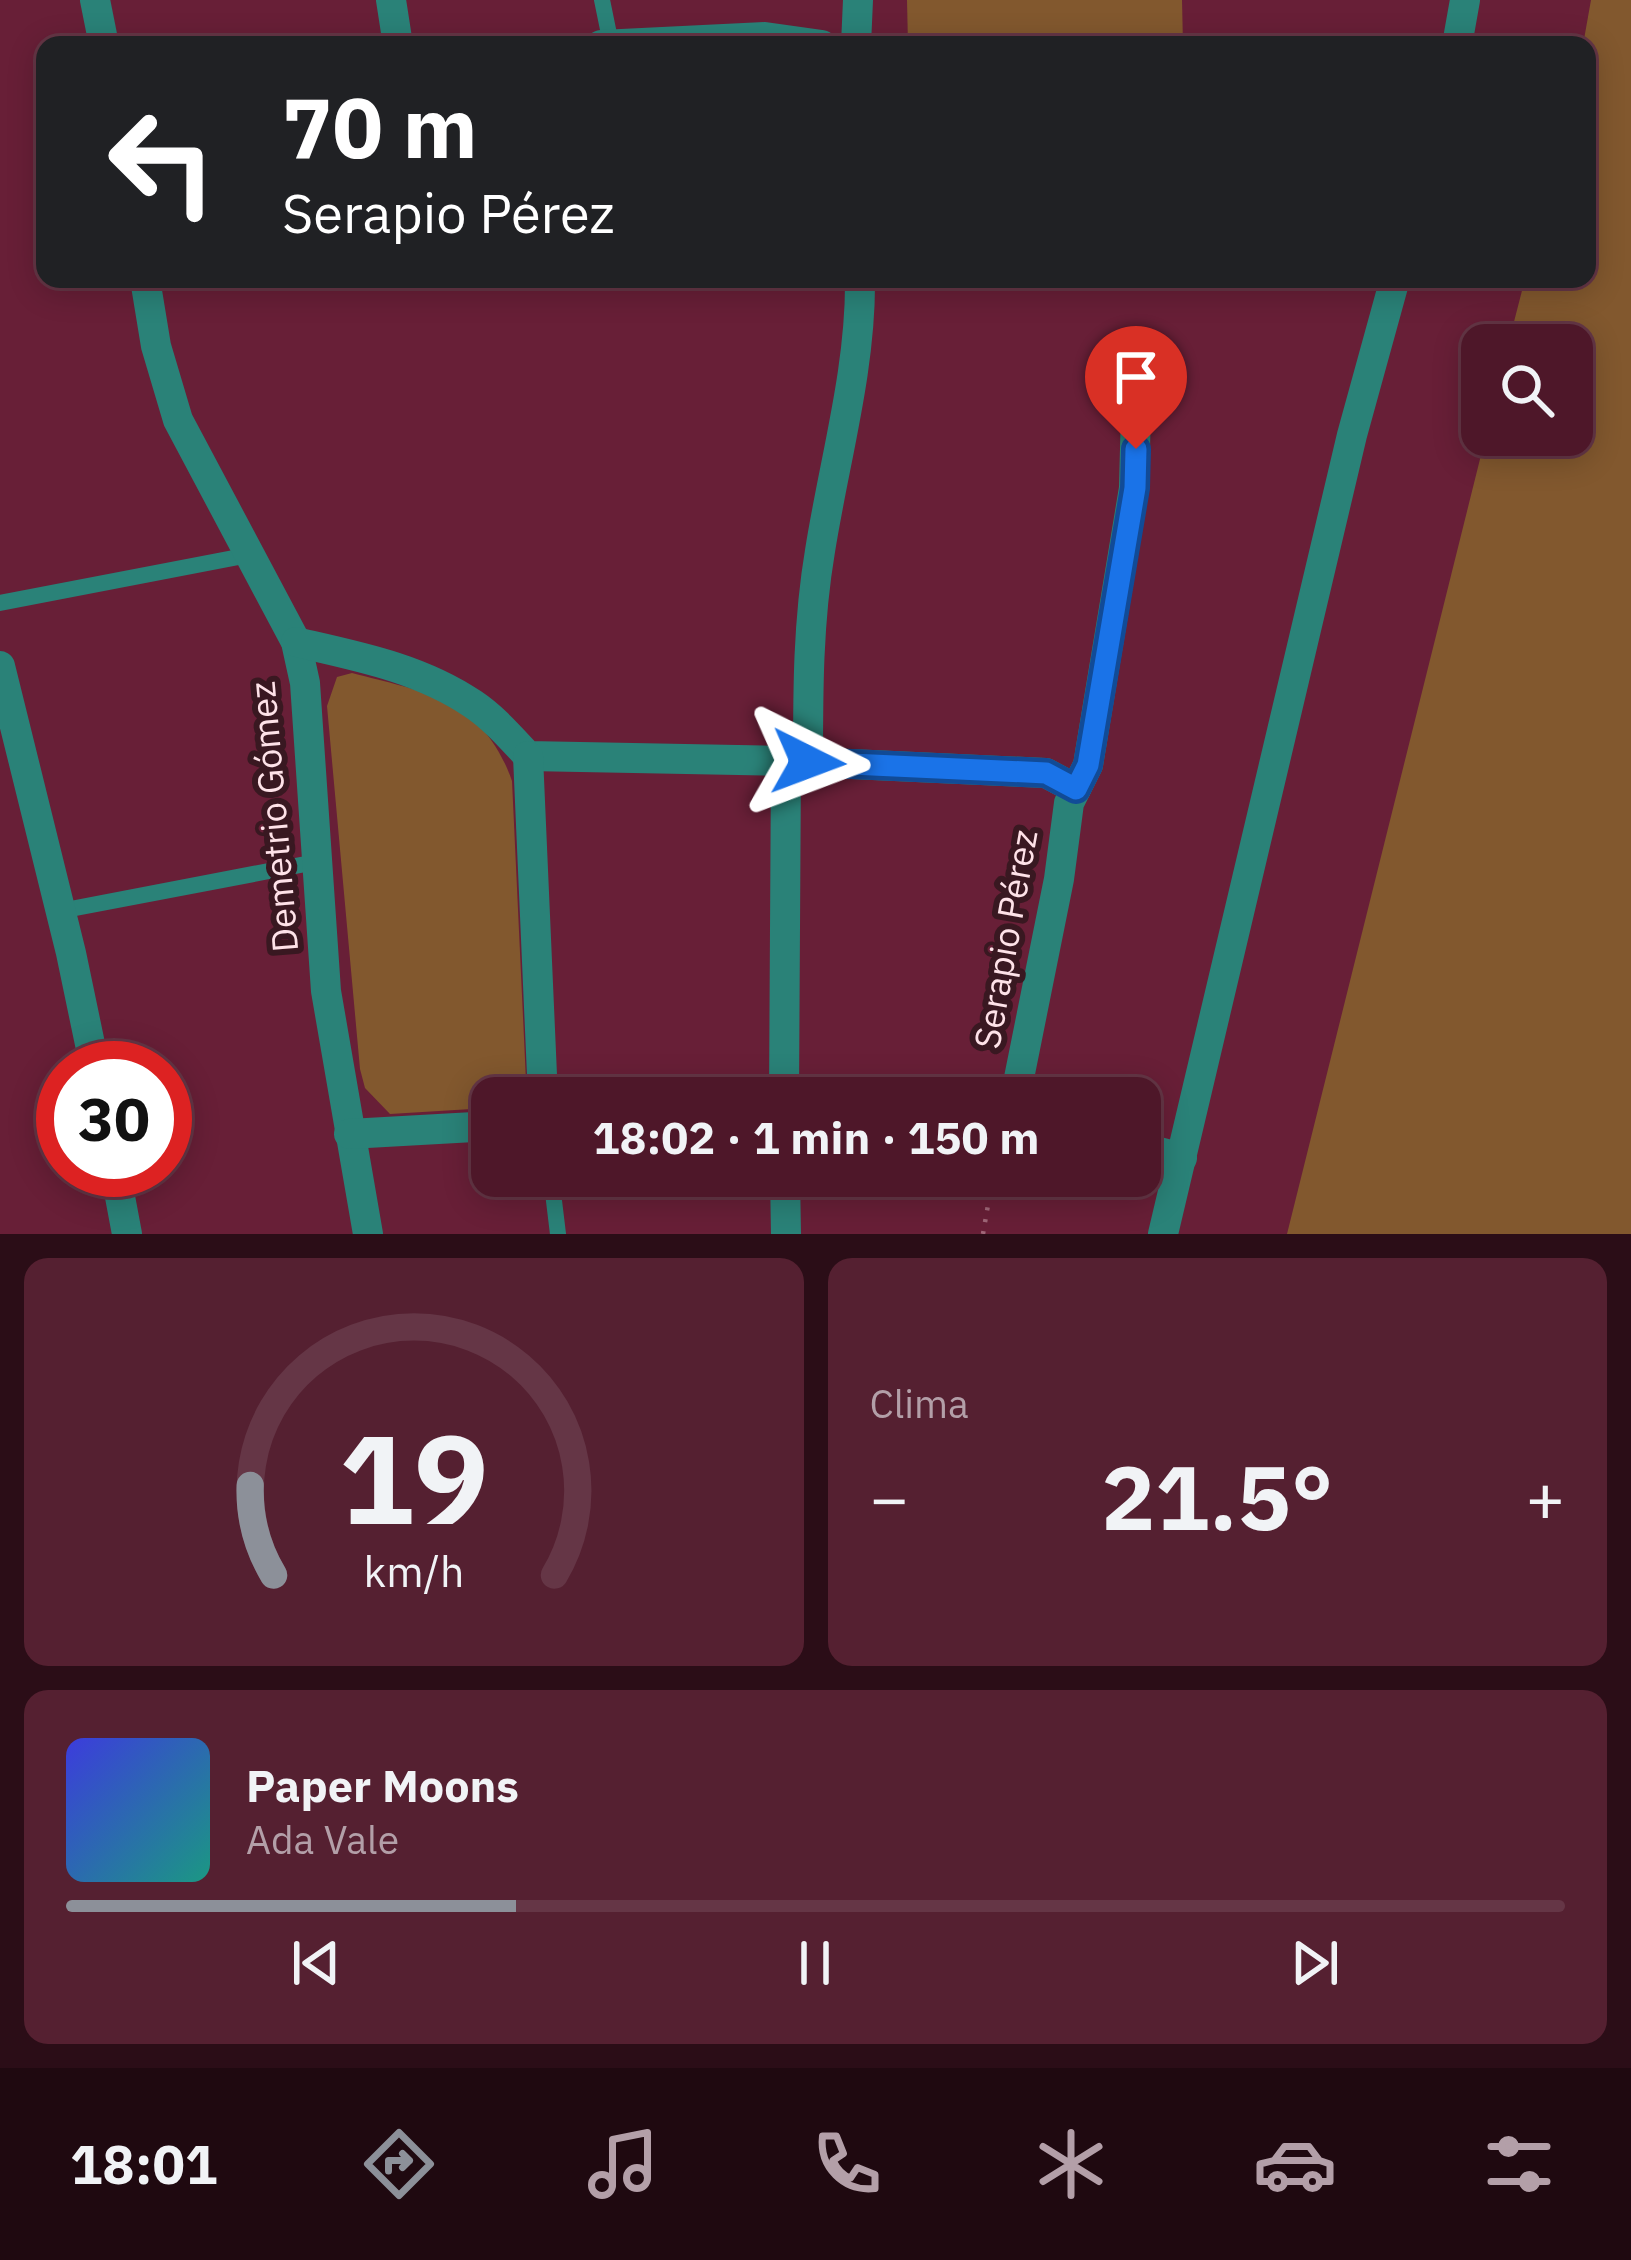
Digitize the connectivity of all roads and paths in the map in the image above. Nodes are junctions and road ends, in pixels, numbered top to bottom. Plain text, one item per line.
1 (95, 0) edge
2 (391, 0) edge
3 (602, 0) edge
4 (857, 0) edge
5 (1465, 0) edge
6 (102, 36) edge
7 (397, 36) edge
8 (609, 36) edge
9 (856, 36) edge
10 (1459, 36) edge
11 (146, 288) edge
12 (860, 288) edge
13 (1393, 288) edge
14 (1137, 370) dead end
15 (249, 555) junction
16 (0, 603) edge
17 (296, 642) junction
18 (0, 666) edge
19 (528, 756) junction
20 (797, 762) junction
21 (1076, 789) junction
22 (316, 862) junction
23 (60, 911) junction
24 (88, 1041) edge
25 (542, 1077) edge
26 (785, 1077) edge
27 (1019, 1077) edge
28 (471, 1127) edge
29 (349, 1134) junction
30 (1161, 1152) edge
31 (1182, 1158) junction
32 (121, 1197) edge
33 (554, 1197) edge
34 (785, 1197) edge
35 (989, 1197) edge
36 (127, 1234) edge
37 (368, 1234) edge
38 (558, 1234) edge
39 (786, 1234) edge
40 (983, 1234) edge
41 (1163, 1234) edge

1 - 6 street
2 - 7 street
3 - 8 lane
4 - 9 street
5 - 10 street
11 - 15 street, Demetrio Gómez
12 - 20 street
13 - 31 street
14 - 21 street, Serapio Pérez
15 - 16 lane
15 - 17 street, Demetrio Gómez
17 - 19 street
17 - 22 street, Demetrio Gómez
18 - 23 street
19 - 20 street
19 - 25 street
20 - 21 street
20 - 26 street
21 - 27 street, Serapio Pérez
22 - 23 lane
22 - 29 street, Demetrio Gómez
23 - 24 street
28 - 29 street
29 - 37 street, Demetrio Gómez
30 - 31 street
31 - 41 street
32 - 36 street
33 - 38 lane
34 - 39 street
35 - 40 path

